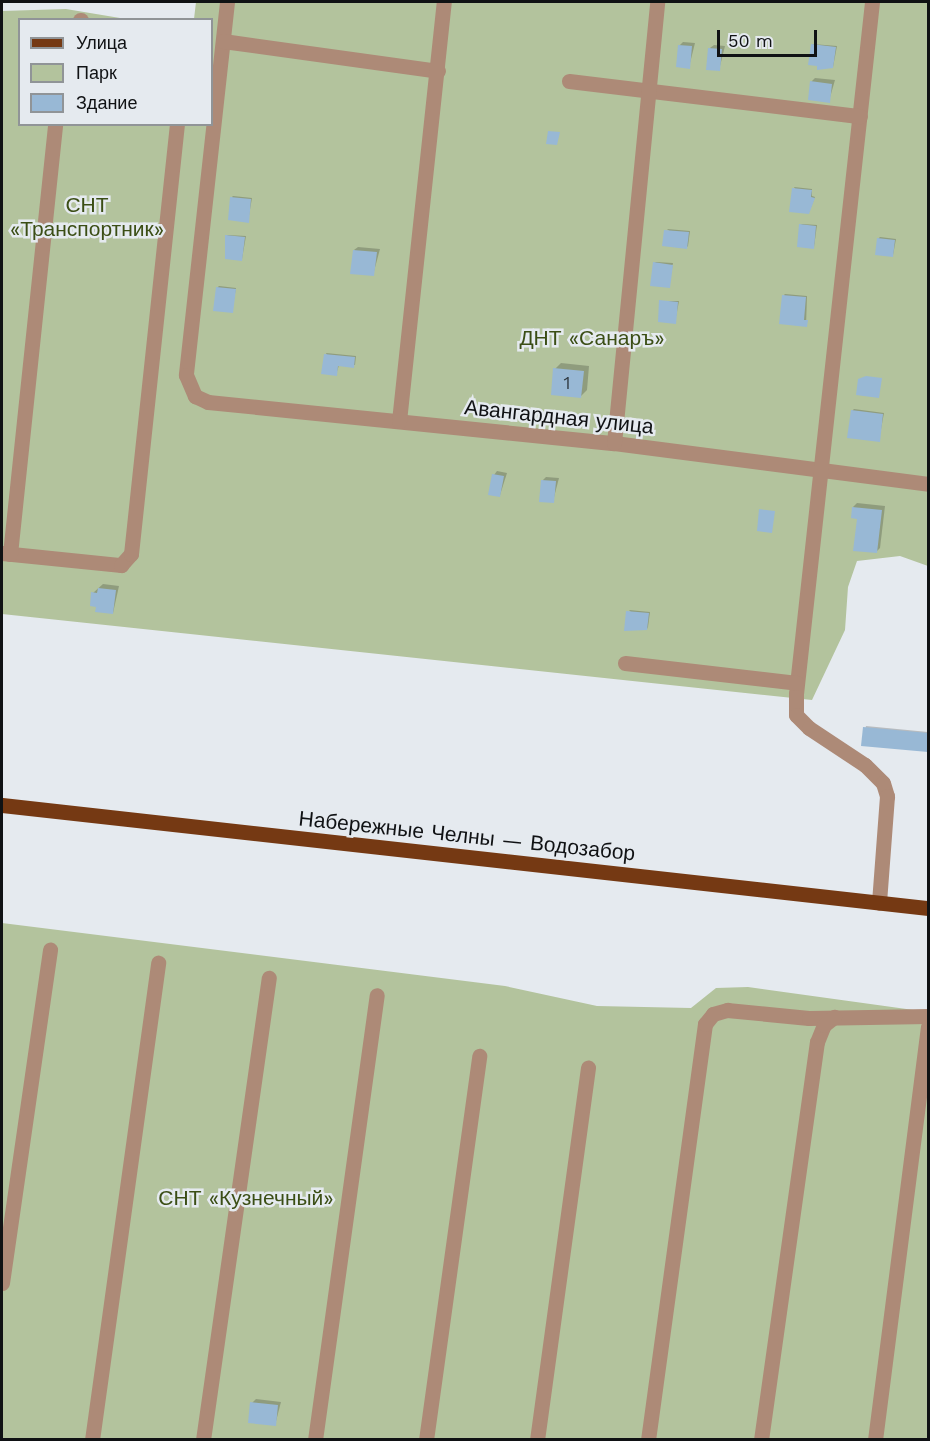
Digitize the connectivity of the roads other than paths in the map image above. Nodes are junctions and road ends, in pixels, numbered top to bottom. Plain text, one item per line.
1 (227, 2) edge
2 (444, 2) edge
3 (657, 2) edge
4 (872, 2) edge
5 (223, 41) junction
6 (438, 71) junction
7 (569, 81) dead end
8 (650, 90) junction
9 (860, 116) junction
10 (55, 126) edge
11 (177, 126) edge
12 (399, 421) junction
13 (614, 443) junction
14 (821, 473) junction
15 (928, 484) edge
16 (6, 553) edge
17 (625, 663) dead end
18 (796, 683) junction
19 (2, 805) edge
20 (879, 903) junction
21 (928, 908) edge
22 (50, 949) dead end
23 (158, 963) dead end
24 (269, 978) dead end
25 (377, 995) dead end
26 (928, 1016) edge
27 (834, 1017) junction
28 (928, 1026) edge
29 (479, 1056) dead end
30 (588, 1067) dead end
31 (2, 1283) edge
32 (92, 1440) edge
33 (203, 1440) edge
34 (315, 1440) edge
35 (426, 1440) edge
36 (537, 1440) edge
37 (648, 1440) edge
38 (761, 1440) edge
39 (875, 1440) edge

1 - 5 street
2 - 6 street
3 - 8 street
4 - 9 street
5 - 6 street
5 - 12 street, Авангардная улица
6 - 12 street
7 - 8 street
8 - 9 street
8 - 13 street
9 - 14 street
10 - 16 street
11 - 16 street
12 - 13 street, Авангардная улица
13 - 14 street, Авангардная улица
14 - 15 street, Авангардная улица
14 - 18 street
17 - 18 street
18 - 20 street
19 - 20 main road, Набережные Челны — Водозабор
20 - 21 main road, Набережные Челны — Водозабор
22 - 31 street
23 - 32 street
24 - 33 street
25 - 34 street
26 - 27 street
27 - 37 street
27 - 38 street
28 - 39 street
29 - 35 street
30 - 36 street

